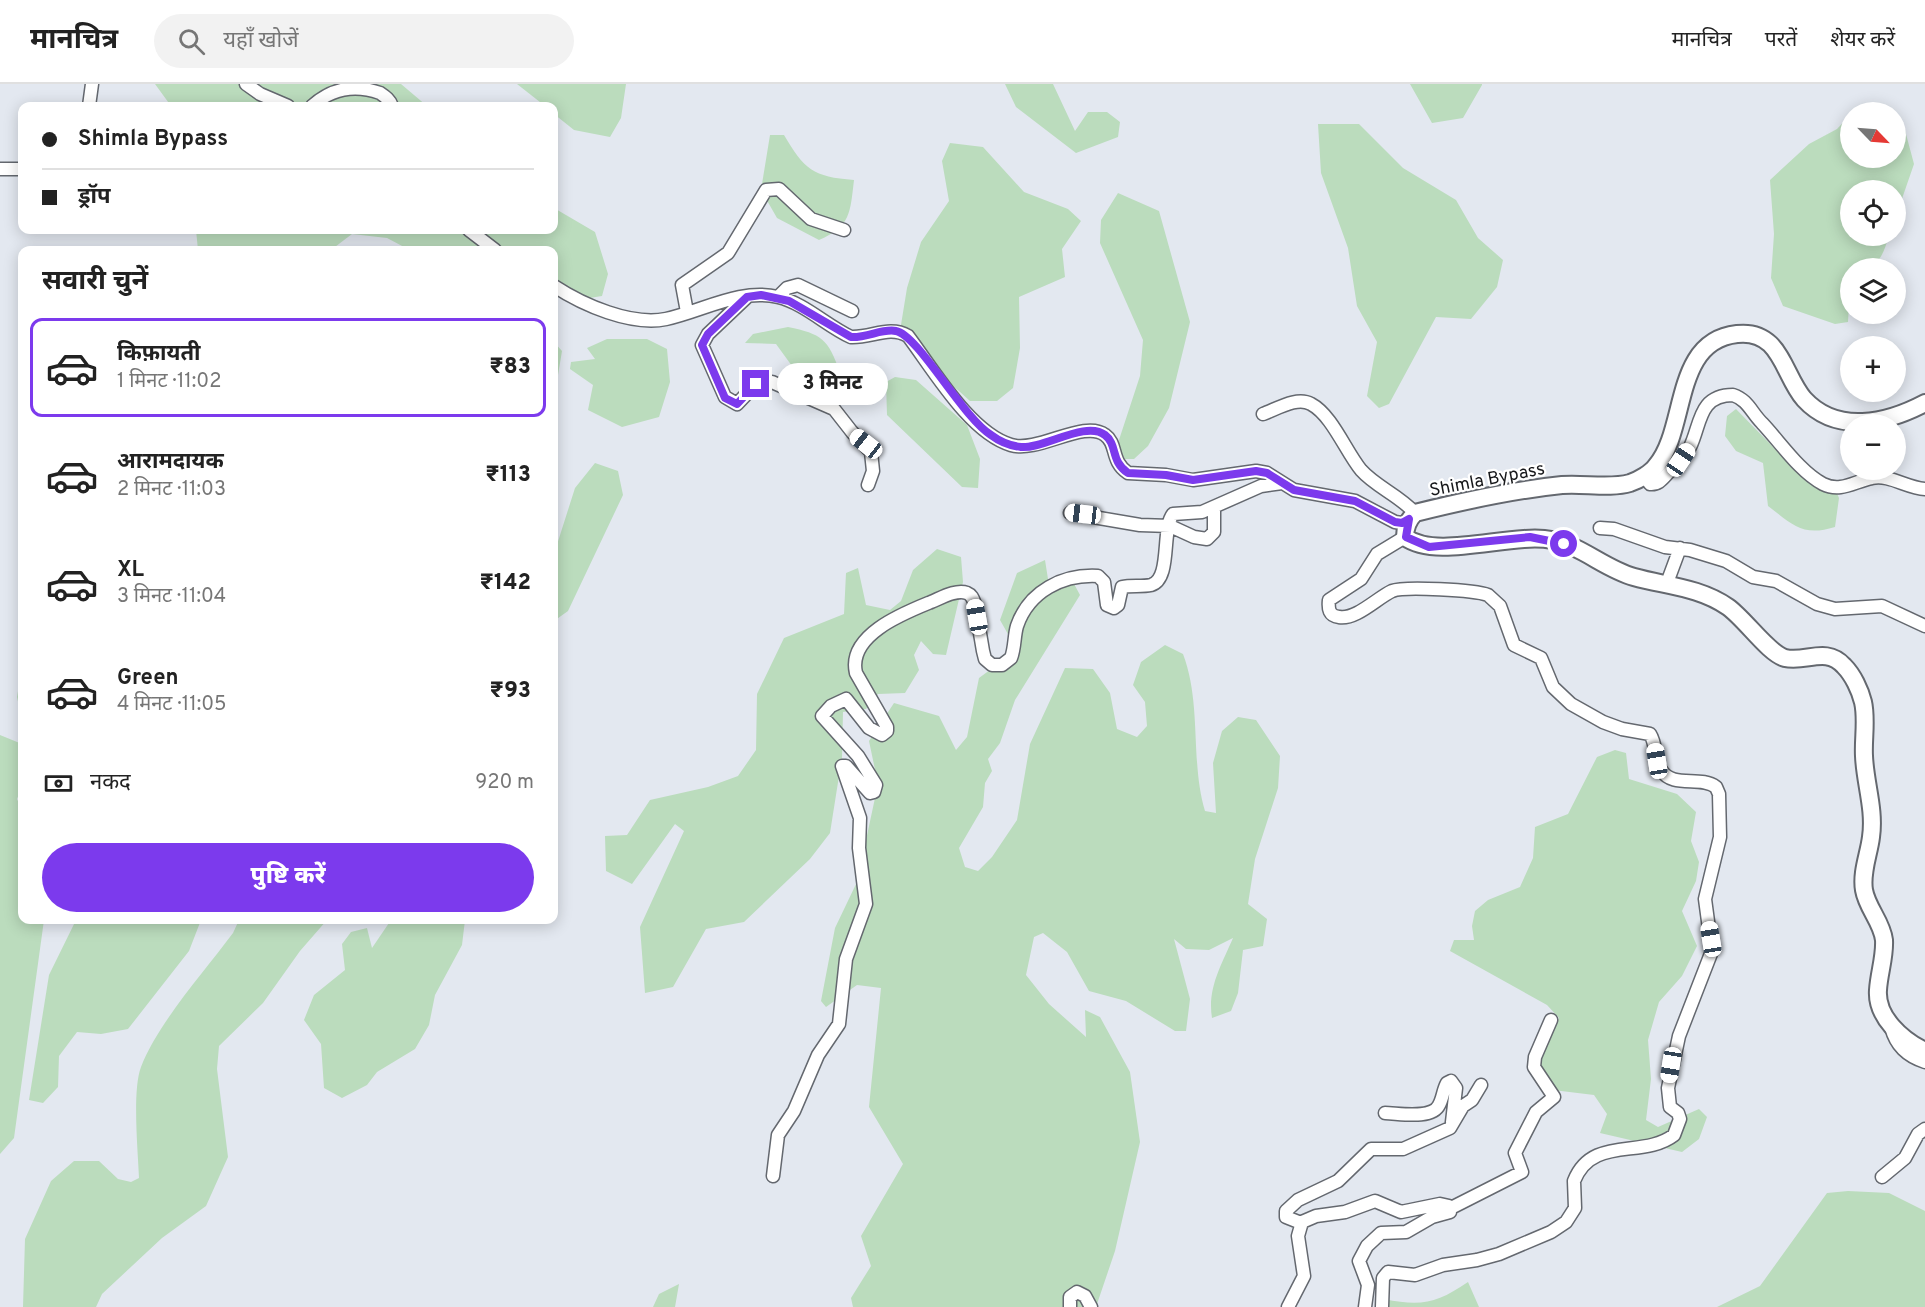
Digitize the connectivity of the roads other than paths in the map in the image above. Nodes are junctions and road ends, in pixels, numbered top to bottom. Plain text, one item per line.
1 (92, 84) edge
2 (246, 84) edge
3 (90, 102) edge
4 (279, 102) edge
5 (317, 102) edge
6 (388, 102) edge
7 (0, 169) edge
8 (18, 169) edge
9 (844, 230) dead end
10 (474, 234) edge
11 (490, 246) edge
12 (558, 288) edge
13 (747, 297) junction
14 (778, 297) junction
15 (852, 311) dead end
16 (687, 312) junction
17 (1925, 403) edge
18 (1263, 414) dead end
19 (1644, 476) junction
20 (1282, 483) junction
21 (868, 485) dead end
22 (1925, 489) edge
23 (1214, 507) junction
24 (1070, 513) dead end
25 (1412, 516) junction
26 (1167, 526) junction
27 (1600, 528) dead end
28 (1406, 537) junction
29 (1680, 548) junction
30 (1667, 583) junction
31 (1925, 626) edge
32 (1551, 1020) dead end
33 (1890, 1023) junction
34 (1925, 1050) edge
35 (1925, 1062) edge
36 (1481, 1085) dead end
37 (1385, 1113) dead end
38 (1452, 1126) junction
39 (1925, 1129) edge
40 (773, 1176) dead end
41 (1882, 1177) dead end
42 (1450, 1208) junction
43 (1301, 1223) junction
44 (1070, 1307) edge
45 (1091, 1307) edge
46 (1288, 1307) edge
47 (1365, 1307) edge
48 (1382, 1307) edge

1 - 3 street
2 - 4 street
5 - 6 street
7 - 8 street
9 - 16 street
10 - 11 street
12 - 16 street
13 - 14 street
13 - 16 street
13 - 21 street
14 - 15 street
14 - 20 street
17 - 19 highway
18 - 25 street
19 - 22 street
19 - 25 highway, Shimla Bypass
20 - 23 street
20 - 25 street
23 - 26 street
23 - 26 street
24 - 26 street
25 - 28 highway
26 - 40 street
27 - 29 street
28 - 30 highway
28 - 48 street
29 - 30 street
29 - 31 street
30 - 33 highway
32 - 42 street
33 - 34 highway
33 - 35 street
36 - 38 street
37 - 38 street
38 - 43 street
39 - 41 street
42 - 43 street
42 - 47 street
43 - 46 street
44 - 45 street

